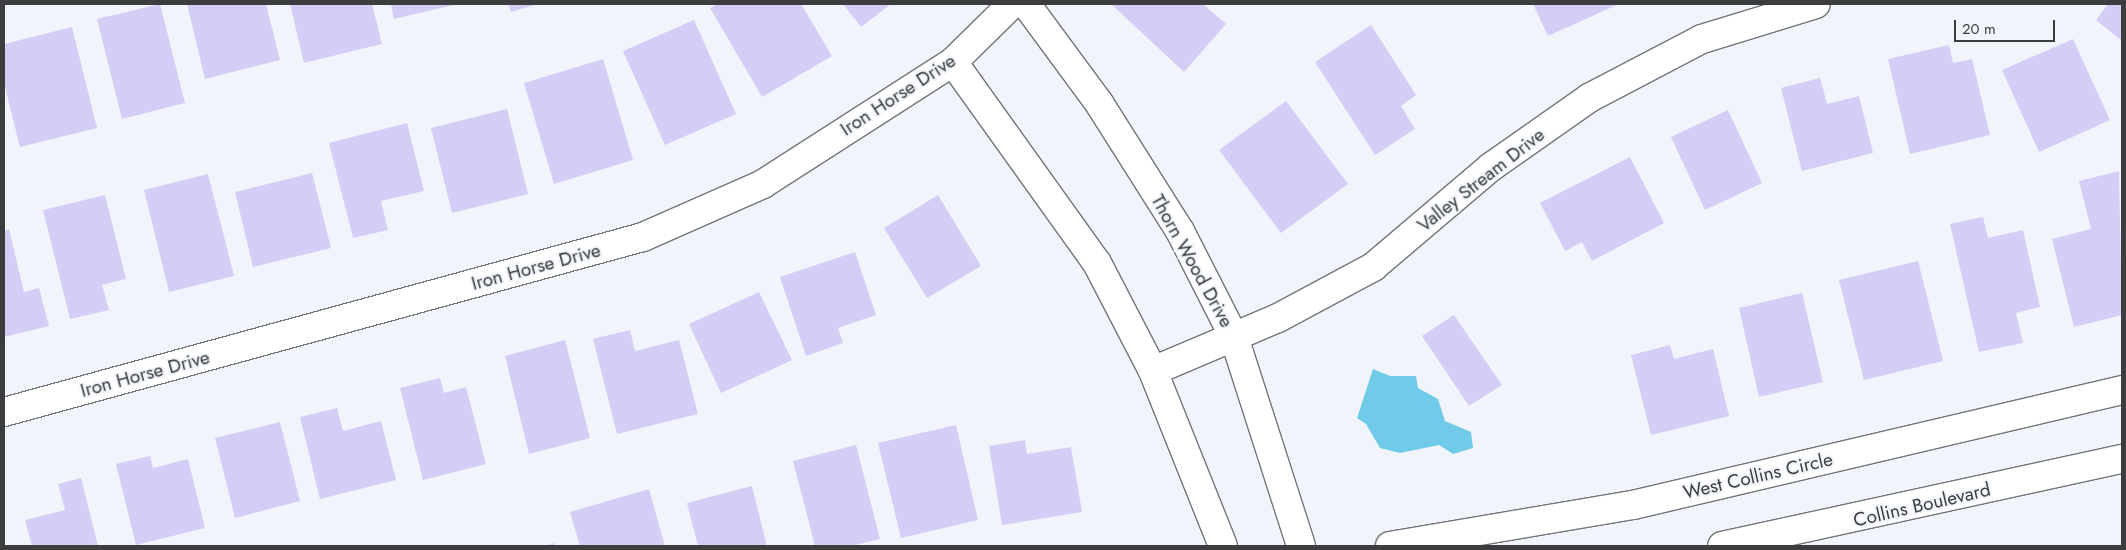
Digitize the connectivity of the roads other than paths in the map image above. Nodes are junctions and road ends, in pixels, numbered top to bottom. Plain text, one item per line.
1 (1012, 4) edge
2 (1026, 4) edge
3 (1816, 4) edge
4 (953, 62) junction
5 (1234, 338) junction
6 (1153, 371) junction
7 (2122, 390) edge
8 (4, 412) edge
9 (2122, 459) edge
10 (1223, 546) edge
11 (1301, 546) edge
12 (1390, 546) edge
13 (1722, 546) edge

1 - 4 street, Iron Horse Drive
2 - 5 street, Thorn Wood Drive
3 - 5 street, Valley Stream Drive
4 - 6 street
4 - 8 street, Iron Horse Drive
5 - 6 street, Valley Stream Drive
5 - 11 street, Thorn Wood Drive
6 - 10 street
7 - 12 street, West Collins Circle
9 - 13 street, Collins Boulevard

